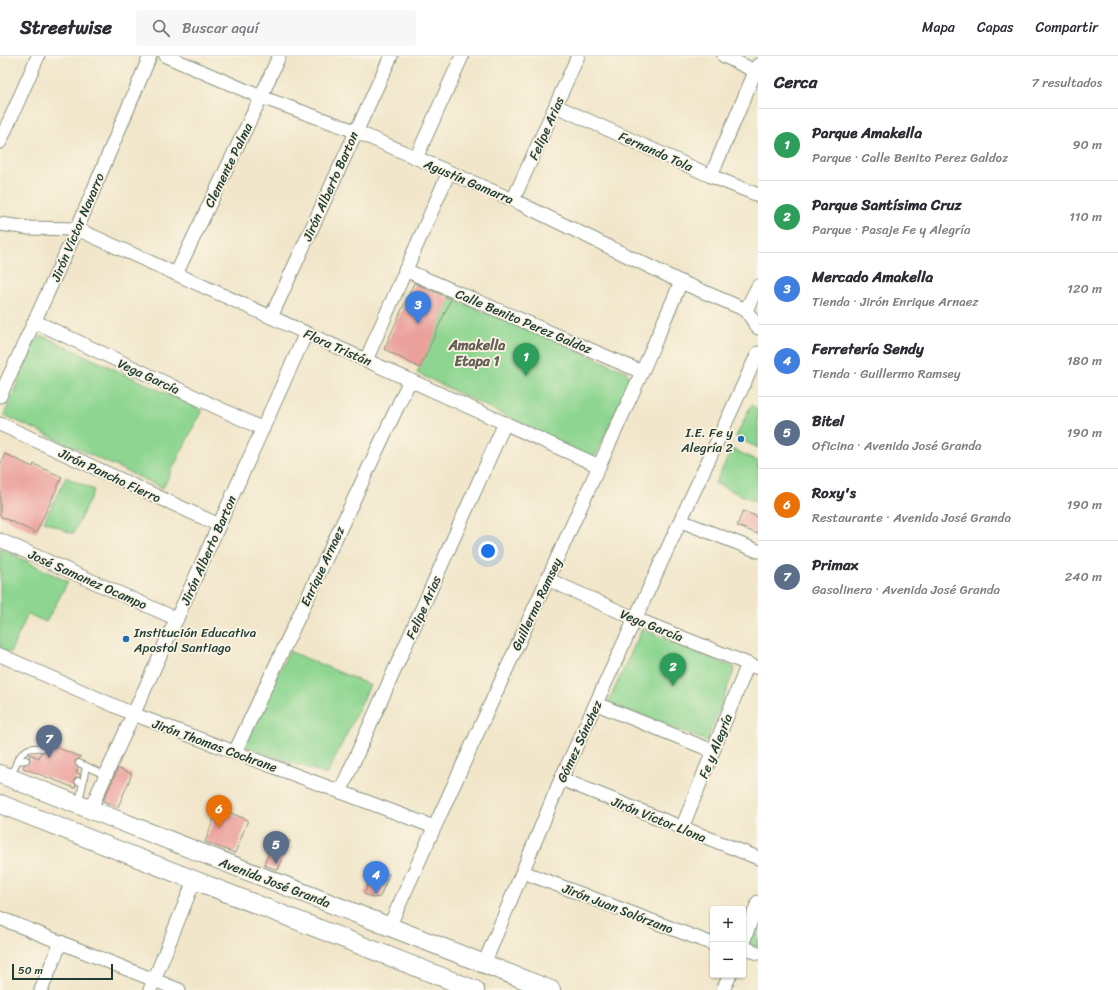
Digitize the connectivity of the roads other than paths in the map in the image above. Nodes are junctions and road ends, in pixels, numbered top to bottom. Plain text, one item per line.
1 (38, 56) edge
2 (150, 56) edge
3 (166, 56) edge
4 (279, 56) edge
5 (390, 56) edge
6 (462, 56) edge
7 (578, 56) edge
8 (724, 56) edge
9 (757, 68) edge
10 (262, 97) junction
11 (556, 106) junction
12 (355, 131) junction
13 (0, 142) edge
14 (416, 158) junction
15 (449, 172) junction
16 (711, 176) junction
17 (758, 195) edge
18 (514, 200) junction
19 (0, 224) edge
20 (77, 229) junction
21 (405, 270) junction
22 (176, 274) junction
23 (681, 282) junction
24 (758, 286) edge
25 (746, 310) junction
26 (271, 317) junction
27 (36, 322) junction
28 (758, 328) edge
29 (306, 333) junction
30 (758, 353) edge
31 (366, 360) junction
32 (642, 372) junction
33 (410, 380) junction
34 (0, 396) edge
35 (505, 423) junction
36 (0, 424) edge
37 (263, 429) junction
38 (599, 466) junction
39 (680, 521) junction
40 (219, 525) junction
41 (0, 540) edge
42 (758, 551) edge
43 (547, 579) junction
44 (176, 619) junction
45 (636, 619) junction
46 (0, 655) edge
47 (753, 666) edge
48 (604, 707) dead end
49 (133, 714) junction
50 (43, 748) dead end
51 (713, 751) junction
52 (235, 752) junction
53 (26, 760) dead end
54 (17, 761) junction
55 (79, 763) dead end
56 (86, 766) junction
57 (105, 775) junction
58 (10, 778) edge
59 (561, 780) junction
60 (340, 792) junction
61 (5, 806) edge
62 (84, 808) junction
63 (434, 827) junction
64 (682, 828) junction
65 (758, 858) edge
66 (522, 872) junction
67 (194, 882) junction
68 (758, 902) edge
69 (0, 918) edge
70 (389, 926) junction
71 (746, 934) edge
72 (61, 942) junction
73 (710, 943) edge
74 (746, 948) edge
75 (758, 953) edge
76 (484, 964) junction
77 (729, 978) edge
78 (152, 985) edge
79 (41, 990) edge
80 (179, 990) edge
81 (476, 990) edge
82 (551, 990) edge
83 (723, 990) edge

1 - 13 street
2 - 20 street, Jirón Víctor Navarro
3 - 10 street, Agustín Gamarra
4 - 10 street, Clemente Palma
5 - 12 street, Jirón Alberto Barton
6 - 14 street
7 - 11 street, Felipe Arias
8 - 9 street
9 - 16 street
10 - 12 street, Agustín Gamarra
10 - 22 street, Clemente Palma
11 - 16 street, Fernando Tola
11 - 18 street, Felipe Arias
12 - 14 street, Agustín Gamarra
12 - 26 street, Jirón Alberto Barton
14 - 15 street, Agustín Gamarra
15 - 18 street, Agustín Gamarra
15 - 21 street
16 - 17 street, Fernando Tola
18 - 23 street, Agustín Gamarra
19 - 20 street
20 - 22 street, Flora Tristán
20 - 27 street, Jirón Víctor Navarro
21 - 31 street
21 - 32 street, Calle Benito Perez Galdoz
22 - 26 street, Flora Tristán
23 - 25 street, Agustín Gamarra
23 - 32 street, Guillermo Ramsey
24 - 25 street
25 - 28 street
26 - 29 street, Flora Tristán
27 - 34 street, Jirón Víctor Navarro
27 - 37 street, Vega García
29 - 31 street, Flora Tristán
29 - 37 street, Jirón Alberto Barton
30 - 39 street, Gómez Sánchez
31 - 33 street, Flora Tristán
32 - 38 street, Guillermo Ramsey
33 - 35 street, Flora Tristán
33 - 52 street, Enrique Arnaez
35 - 38 street, Flora Tristán
35 - 60 street, Felipe Arias
36 - 40 street, Jirón Pancho Fierro
37 - 40 street, Jirón Alberto Barton
38 - 43 street, Guillermo Ramsey
39 - 42 street
39 - 45 street, Gómez Sánchez
40 - 44 street, Jirón Alberto Barton
41 - 44 street, José Samanez Ocampo
43 - 45 street, Vega García
43 - 63 street, Guillermo Ramsey
44 - 49 street, Jirón Alberto Barton
45 - 47 street, Vega García
45 - 59 street, Gómez Sánchez
46 - 49 street, Jirón Thomas Cochrane
47 - 51 street, Fe y Alegría
48 - 51 street
49 - 52 street, Jirón Thomas Cochrane
49 - 57 street, Jirón Alberto Barton
50 - 54 lane
51 - 64 street, Fe y Alegría
52 - 60 street, Jirón Thomas Cochrane
53 - 54 lane
54 - 58 lane
55 - 56 lane
56 - 57 lane
56 - 62 lane
57 - 62 street, Jirón Alberto Barton
58 - 61 main road
58 - 62 main road, Avenida José Granda
59 - 64 street, Jirón Víctor Llona
59 - 66 street, Gómez Sánchez
60 - 63 street, Jirón Thomas Cochrane
61 - 67 main road
62 - 70 main road, Avenida José Granda
63 - 70 street, Guillermo Ramsey
64 - 65 street, Jirón Víctor Llona
66 - 73 street, Jirón Juan Solórzano
66 - 76 street, Gómez Sánchez
67 - 78 street
67 - 81 main road
68 - 71 street
69 - 72 street
70 - 76 main road, Avenida José Granda
72 - 78 street
72 - 79 street
74 - 75 street
76 - 82 main road, Avenida José Granda
77 - 83 street
78 - 80 street

